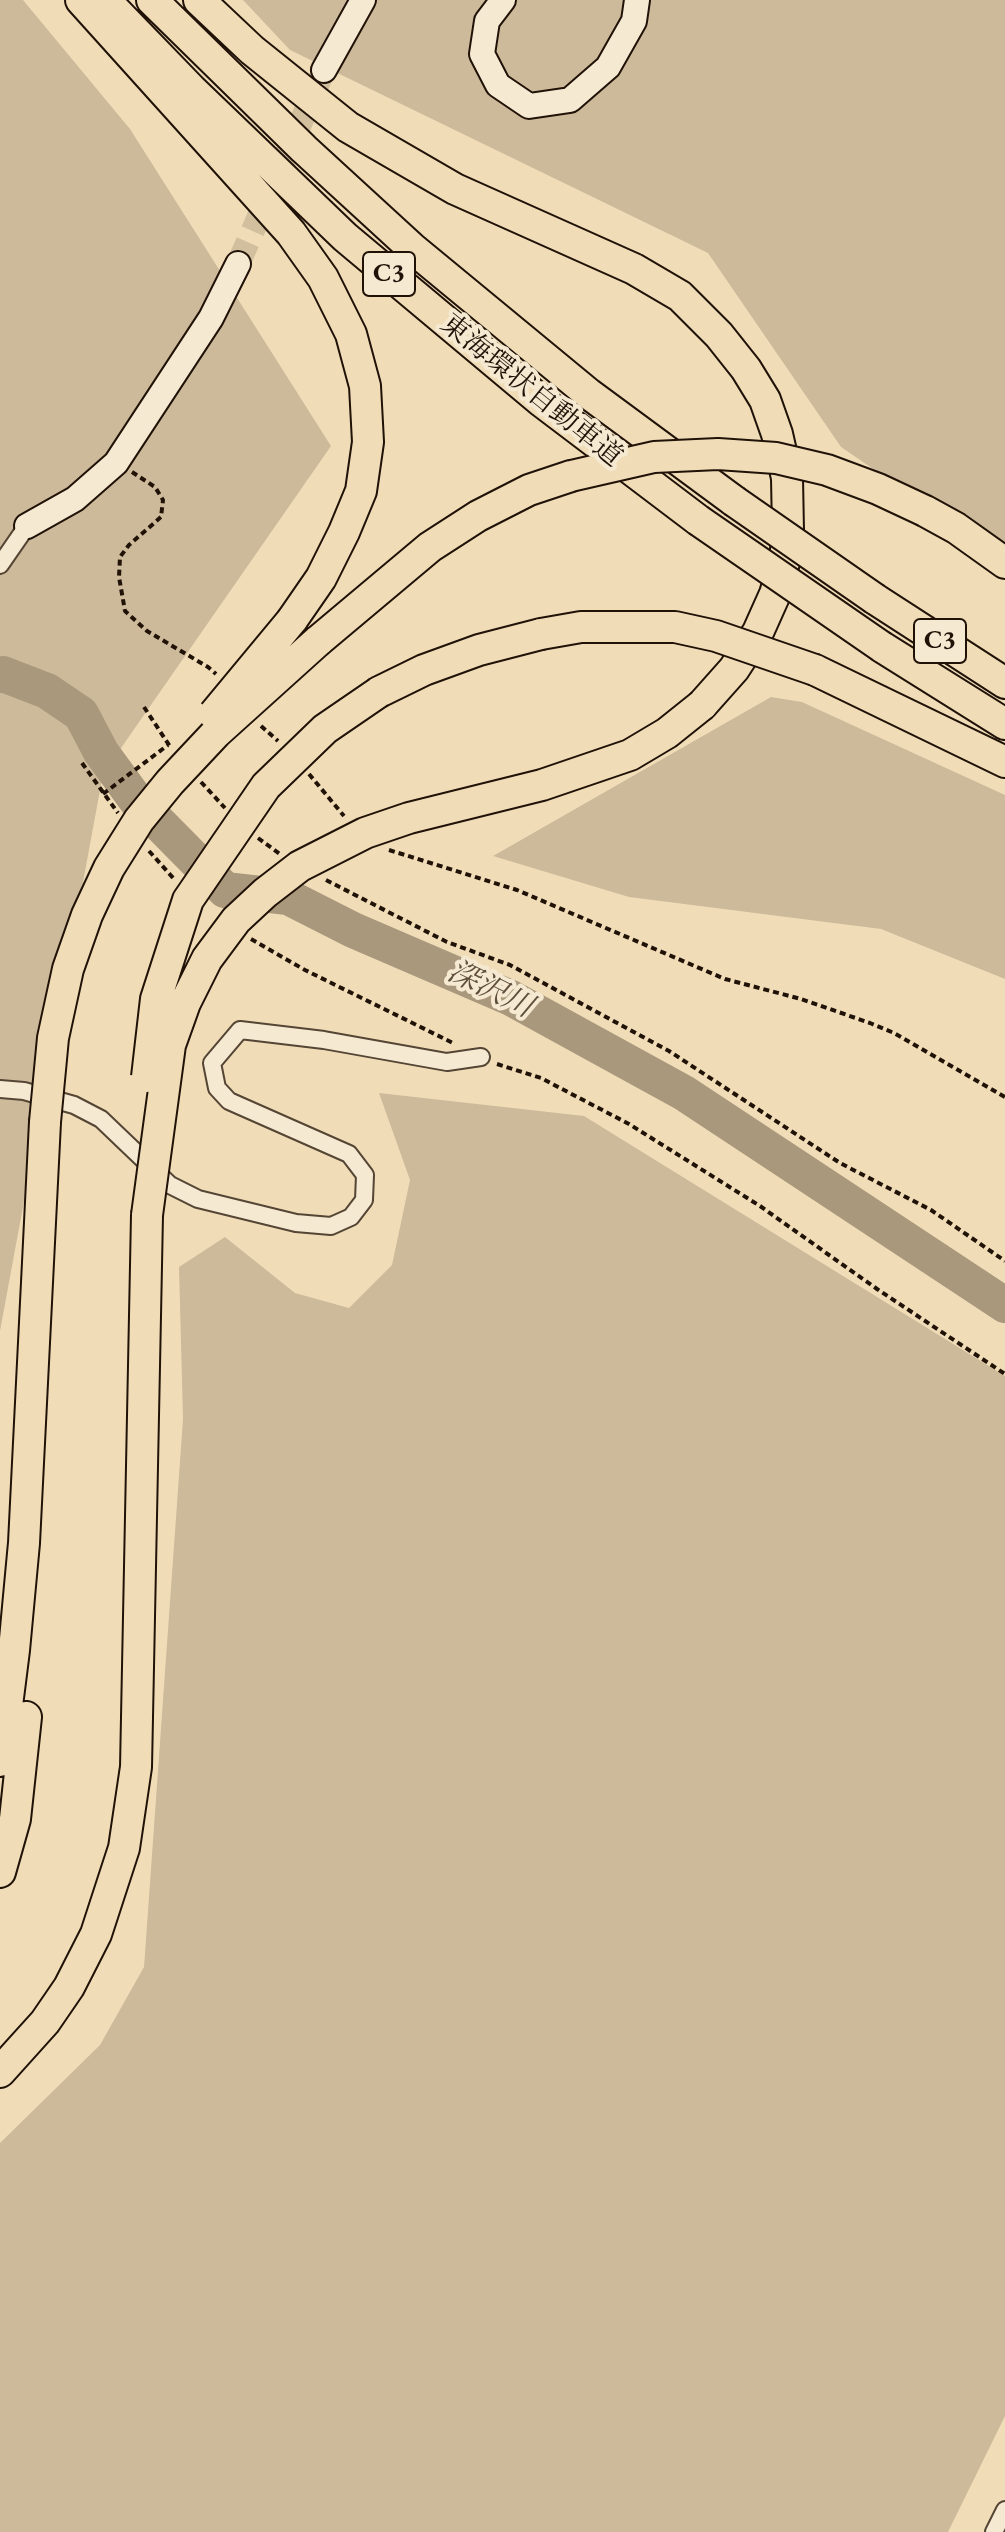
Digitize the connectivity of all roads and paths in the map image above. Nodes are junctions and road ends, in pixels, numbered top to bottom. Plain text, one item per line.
1 (81, 0) edge
2 (105, 0) edge
3 (152, 0) edge
4 (199, 0) edge
5 (363, 0) edge
6 (503, 0) edge
7 (637, 0) edge
8 (324, 70) tunnel mouth
9 (238, 264) tunnel mouth
10 (27, 526) joint
11 (1005, 563) edge
12 (0, 565) edge
13 (1005, 683) edge
14 (144, 707) dead end
15 (1005, 724) edge
16 (168, 745) junction
17 (177, 755) dead end
18 (1005, 762) edge
19 (82, 763) dead end
20 (195, 775) dead end
21 (104, 793) junction
22 (231, 814) dead end
23 (137, 831) junction
24 (250, 831) dead end
25 (290, 860) dead end
26 (316, 875) dead end
27 (177, 881) dead end
28 (244, 934) dead end
29 (481, 1057) junction
30 (0, 1089) edge
31 (147, 1215) junction
32 (1005, 1261) edge
33 (35, 1350) junction
34 (1005, 1374) edge
35 (0, 1761) edge
36 (0, 1872) edge
37 (6, 2066) edge
38 (1005, 2510) edge
39 (994, 2532) edge

1 - 23 highway, C3, bridge
2 - 15 highway, 東海環状自動車道 / C3, bridge
3 - 13 highway, 東海環状自動車道 / C3, bridge
4 - 31 highway, bridge
5 - 8 street
6 - 7 street
9 - 10 street
10 - 12 street
11 - 23 highway, C3, bridge
14 - 16 path
16 - 17 path
16 - 21 path
18 - 31 highway, bridge
19 - 21 path
20 - 22 path
21 - 23 path
23 - 27 path
23 - 33 highway, C3, bridge
24 - 25 path
26 - 32 path
28 - 29 path
29 - 30 street
29 - 34 path
31 - 37 highway
33 - 35 highway, C3
33 - 36 highway, C3
38 - 39 street

